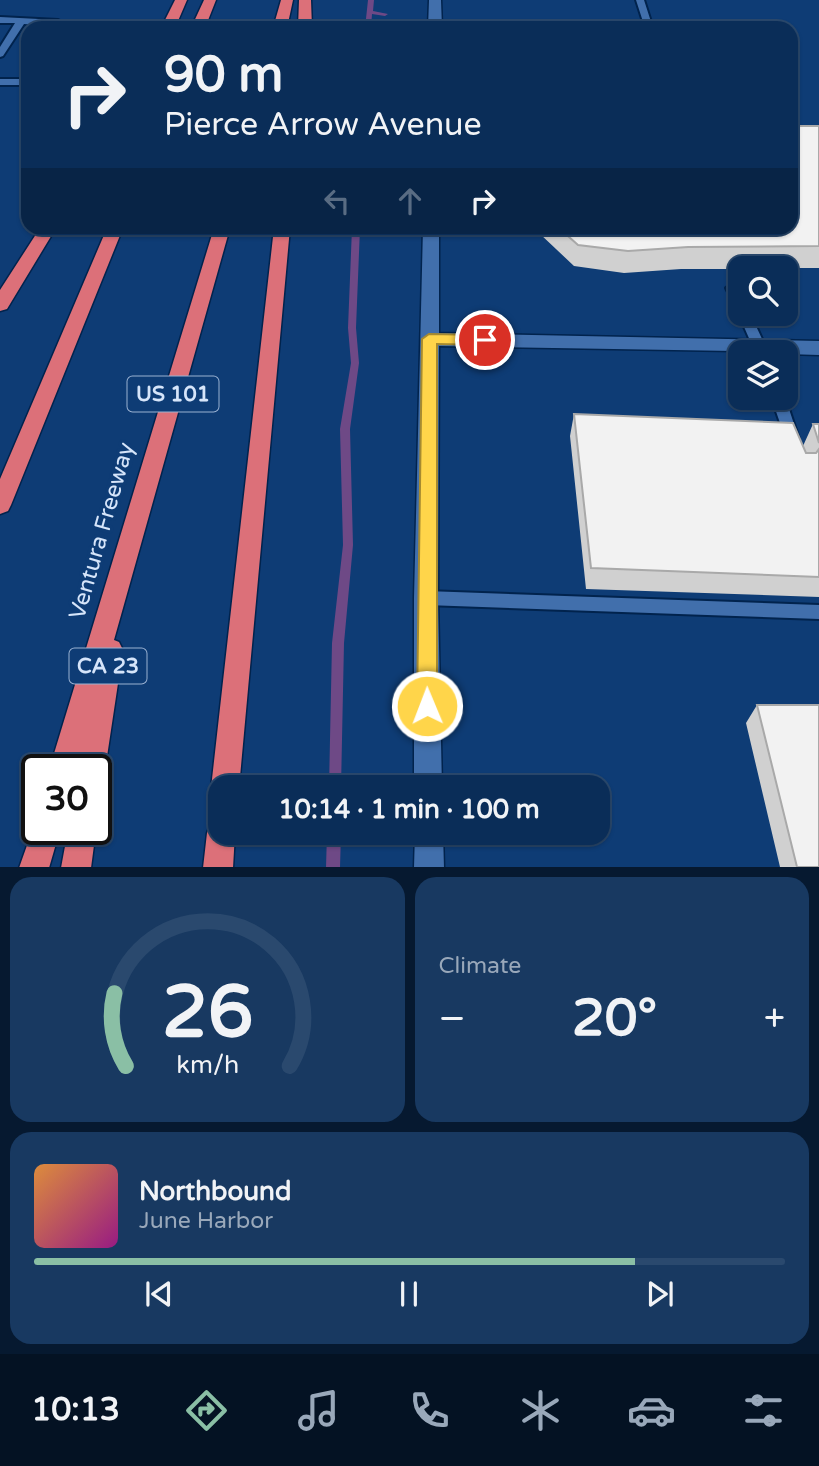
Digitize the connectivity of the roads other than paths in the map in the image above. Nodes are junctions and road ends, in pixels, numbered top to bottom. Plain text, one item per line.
1 (181, 0) edge
2 (210, 0) edge
3 (287, 0) edge
4 (305, 0) edge
5 (435, 0) edge
6 (640, 0) edge
7 (0, 20) edge
8 (171, 21) edge
9 (201, 21) edge
10 (282, 21) edge
11 (304, 21) edge
12 (435, 21) edge
13 (647, 21) edge
14 (21, 22) joint
15 (0, 54) edge
16 (0, 82) edge
17 (21, 82) edge
18 (44, 235) edge
19 (112, 235) edge
20 (220, 235) edge
21 (281, 235) edge
22 (431, 235) edge
23 (0, 305) edge
24 (429, 339) junction
25 (728, 348) edge
26 (798, 348) edge
27 (819, 348) edge
28 (782, 410) edge
29 (797, 458) edge
30 (0, 505) edge
31 (124, 561) junction
32 (426, 598) junction
33 (819, 612) edge
34 (68, 754) edge
35 (94, 754) edge
36 (226, 775) edge
37 (428, 775) edge
38 (41, 845) edge
39 (79, 845) edge
40 (220, 845) edge
41 (429, 845) edge
42 (34, 867) edge
43 (75, 867) edge
44 (218, 867) edge
45 (429, 867) edge

1 - 8 highway
2 - 9 highway
3 - 10 highway
4 - 11 highway
5 - 12 street
6 - 13 lane
7 - 14 lane
14 - 15 lane
16 - 17 lane
18 - 23 highway
19 - 30 highway
20 - 31 highway, Ventura Freeway / US 101
21 - 36 highway
22 - 24 street
24 - 25 street
24 - 32 street
26 - 27 street
28 - 29 lane
31 - 34 highway, Ventura Freeway / US 101
31 - 35 highway, CA 23
32 - 33 lane
32 - 37 street
38 - 42 highway
39 - 43 highway
40 - 44 highway
41 - 45 street

